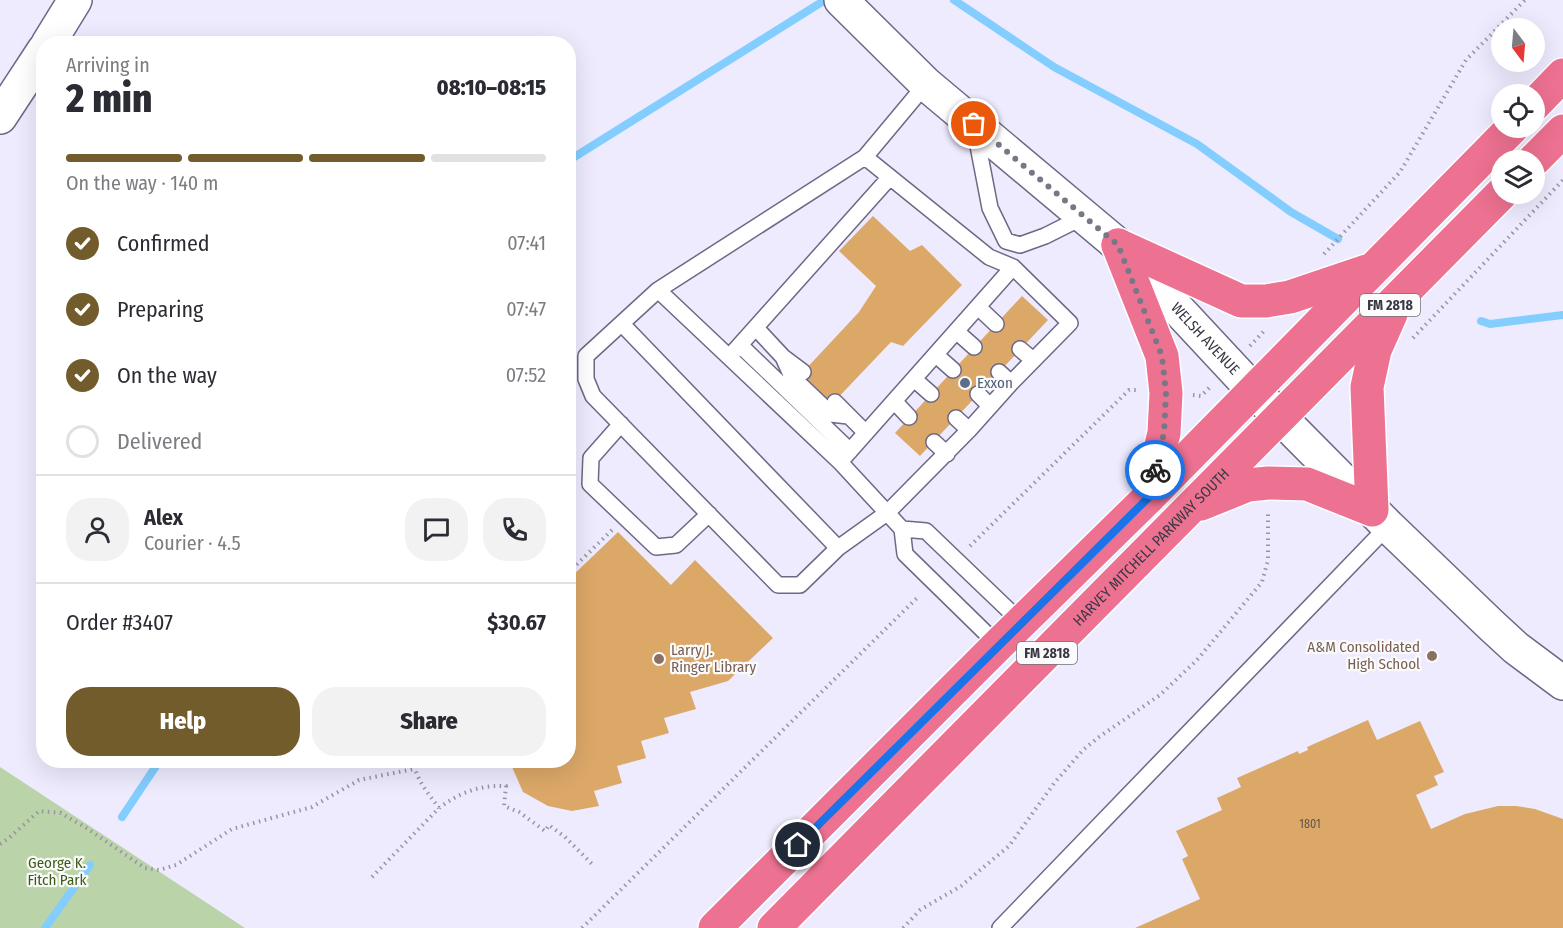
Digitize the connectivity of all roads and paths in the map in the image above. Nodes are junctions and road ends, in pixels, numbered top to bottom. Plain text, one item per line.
1 (75, 0) edge
2 (1525, 0) edge
3 (848, 8) edge
4 (53, 36) edge
5 (36, 62) edge
6 (1563, 75) edge
7 (926, 84) junction
8 (1545, 94) edge
9 (0, 117) edge
10 (974, 124) junction
11 (1563, 131) edge
12 (1502, 138) edge
13 (1544, 150) edge
14 (865, 157) junction
15 (890, 177) junction
16 (1563, 180) edge
17 (1491, 204) edge
18 (1083, 217) junction
19 (1006, 241) junction
20 (1118, 245) junction
21 (1321, 256) dead end
22 (989, 257) junction
23 (1013, 267) junction
24 (1373, 269) junction
25 (658, 290) junction
26 (1400, 296) junction
27 (1271, 300) junction
28 (978, 307) junction
29 (621, 324) junction
30 (996, 324) dead end
31 (756, 328) junction
32 (956, 331) junction
33 (1411, 340) dead end
34 (974, 347) dead end
35 (1020, 349) dead end
36 (735, 351) junction
37 (936, 355) junction
38 (783, 357) junction
39 (1033, 360) junction
40 (1231, 365) junction
41 (953, 370) dead end
42 (802, 372) dead end
43 (999, 372) dead end
44 (914, 379) junction
45 (1011, 383) junction
46 (1254, 391) junction
47 (1166, 393) junction
48 (931, 394) dead end
49 (978, 394) dead end
50 (894, 401) junction
51 (835, 402) dead end
52 (990, 406) junction
53 (848, 416) junction
54 (909, 417) dead end
55 (1279, 417) junction
56 (956, 418) dead end
57 (621, 424) junction
58 (969, 430) junction
59 (866, 433) junction
60 (934, 442) dead end
61 (947, 454) junction
62 (845, 456) junction
63 (1268, 483) junction
64 (1148, 498) junction
65 (1189, 509) junction
66 (887, 513) junction
67 (709, 514) junction
68 (1380, 518) junction
69 (616, 525) dead end
70 (902, 529) junction
71 (838, 548) junction
72 (956, 560) junction
73 (576, 565) edge
74 (933, 582) junction
75 (1021, 622) junction
76 (998, 645) junction
77 (1563, 683) edge
78 (414, 769) joint
79 (439, 808) junction
80 (0, 844) edge
81 (592, 864) dead end
82 (372, 877) dead end
83 (582, 928) edge
84 (715, 928) edge
85 (774, 928) edge
86 (903, 928) edge
87 (1000, 928) edge

1 - 4 main road
2 - 21 path
3 - 7 main road, WELSH AVENUE
5 - 9 main road
6 - 8 highway
7 - 10 main road, WELSH AVENUE
7 - 14 lane
10 - 18 main road, WELSH AVENUE
10 - 19 lane
11 - 13 highway
12 - 24 highway, FM 2818
14 - 15 lane
14 - 25 lane
15 - 22 lane
15 - 31 lane
16 - 33 path
17 - 26 highway, HARVEY MITCHELL PARKWAY SOUTH / FM 2818
18 - 19 lane
18 - 20 main road, WELSH AVENUE
19 - 22 lane
20 - 27 highway
20 - 40 main road, WELSH AVENUE
20 - 47 highway
22 - 23 lane
23 - 28 lane
23 - 39 lane
24 - 27 highway
24 - 46 highway, FM 2818
25 - 29 lane
25 - 36 lane
26 - 55 highway, HARVEY MITCHELL PARKWAY SOUTH / FM 2818
26 - 68 highway
27 - 40 path
28 - 30 lane
28 - 32 lane
29 - 57 lane
29 - 71 lane
31 - 36 lane
31 - 38 lane
32 - 34 lane
32 - 37 lane
35 - 39 lane
36 - 62 lane
37 - 41 lane
37 - 44 lane
38 - 42 lane
38 - 53 lane
39 - 45 lane
40 - 46 main road, WELSH AVENUE
40 - 47 path
43 - 45 lane
44 - 48 lane
44 - 50 lane
45 - 52 lane
46 - 55 main road, WELSH AVENUE
46 - 64 highway, FM 2818
47 - 64 highway
47 - 72 path
49 - 52 lane
50 - 54 lane
50 - 59 lane
51 - 53 lane
52 - 58 lane
53 - 59 lane
55 - 65 highway, HARVEY MITCHELL PARKWAY SOUTH / FM 2818
55 - 68 main road, WELSH AVENUE
56 - 58 lane
57 - 67 lane
57 - 67 lane
58 - 61 lane
59 - 62 lane
60 - 61 lane
61 - 66 lane
62 - 66 lane
63 - 65 highway
63 - 68 highway
63 - 86 path
64 - 75 highway, FM 2818
65 - 85 highway, HARVEY MITCHELL PARKWAY SOUTH / FM 2818
66 - 70 lane
66 - 71 lane
67 - 71 lane
68 - 77 main road, WELSH AVENUE
68 - 87 lane
69 - 73 path
70 - 72 lane
70 - 74 lane
72 - 75 lane
74 - 76 lane
74 - 83 path
75 - 76 highway, FM 2818
76 - 84 highway, FM 2818
78 - 79 path
78 - 80 path
79 - 81 path
79 - 82 path

